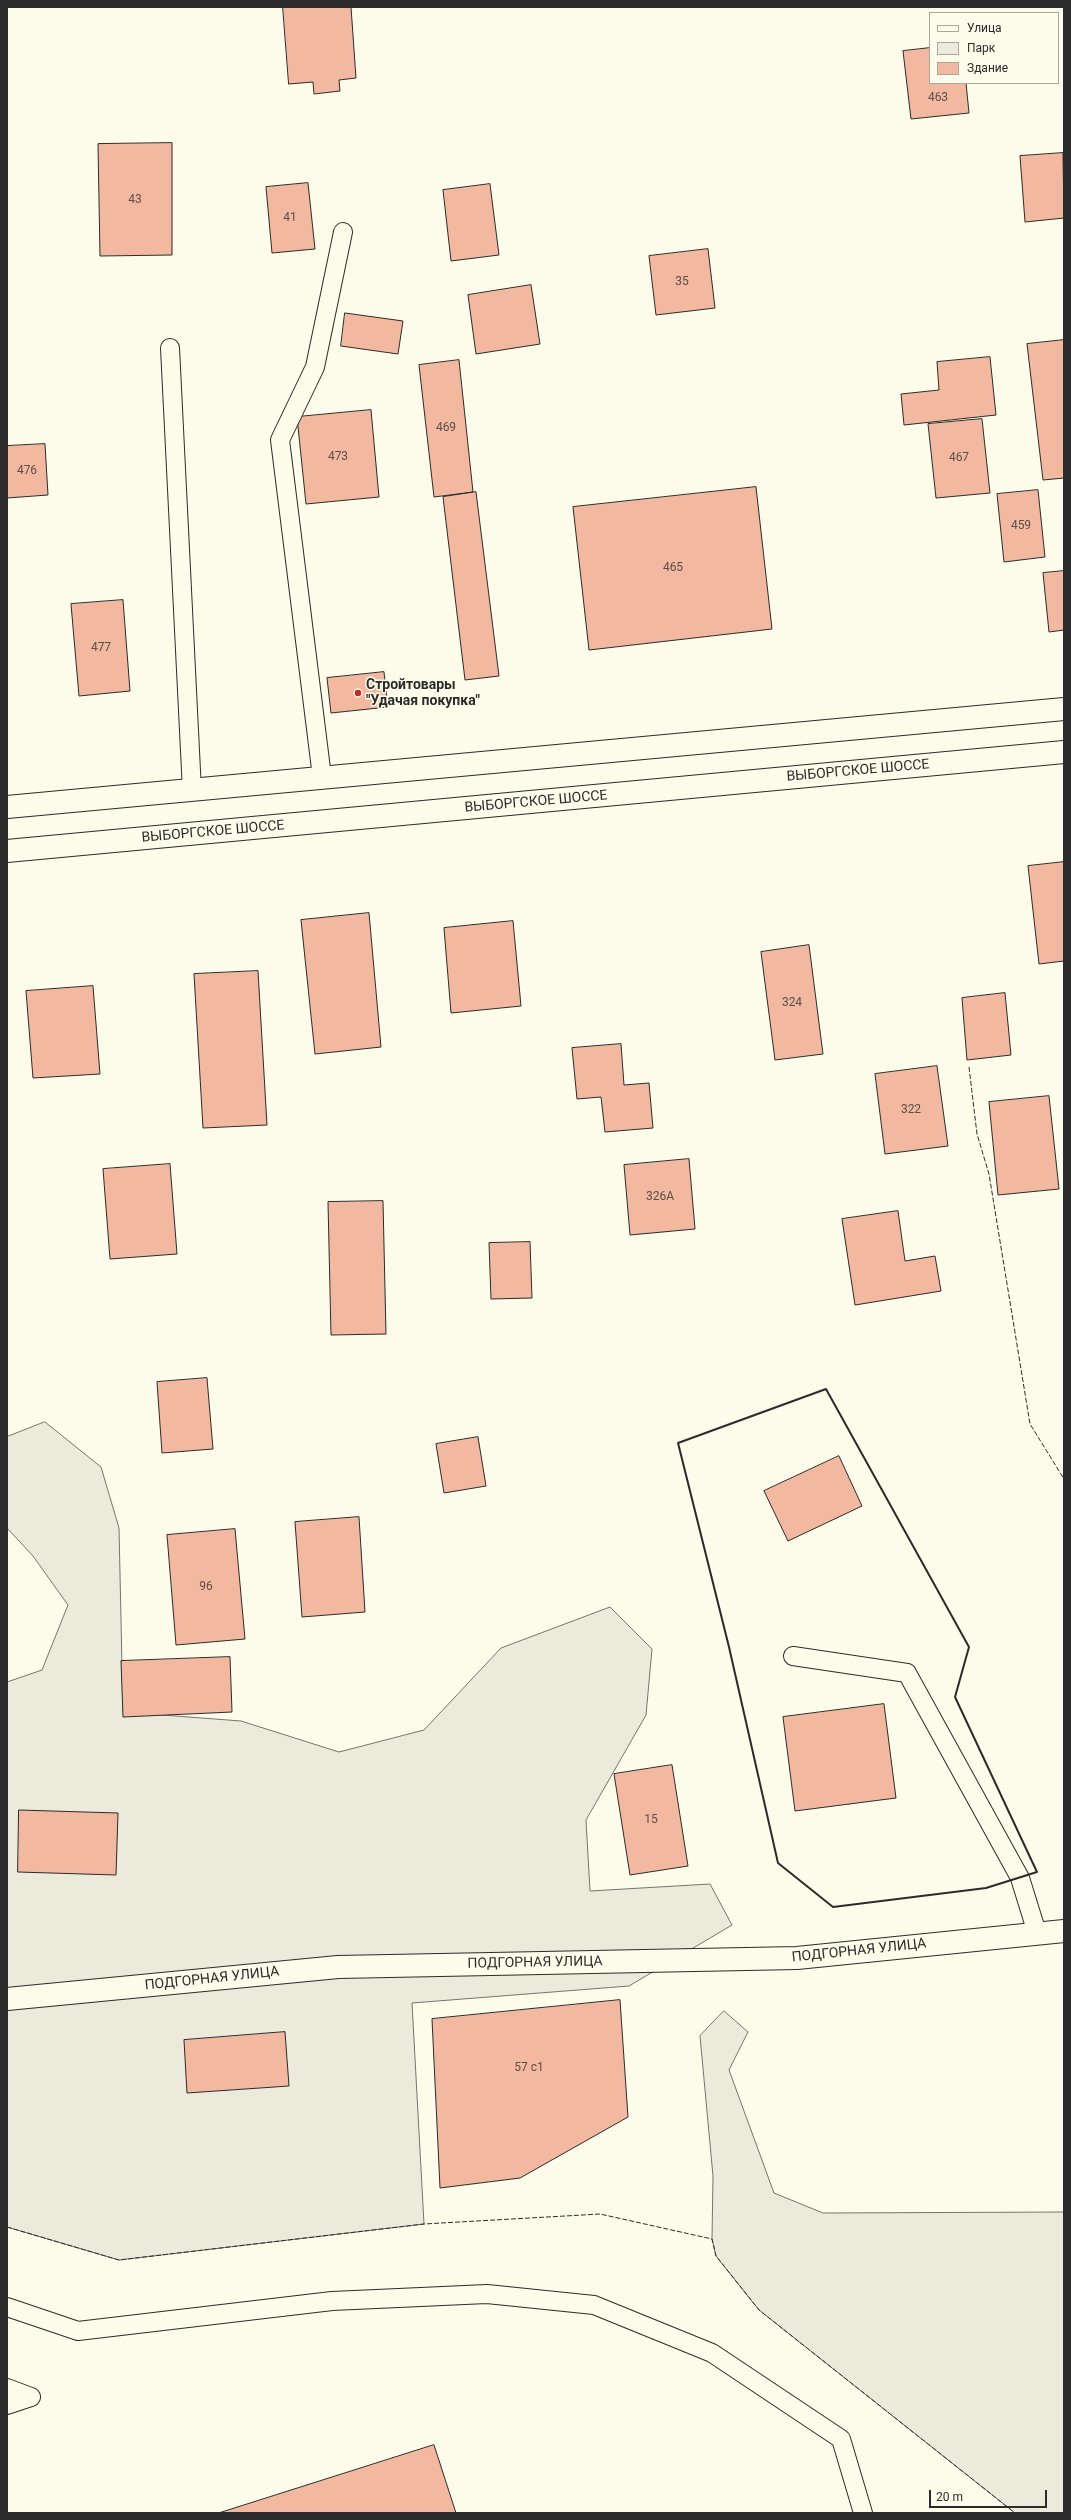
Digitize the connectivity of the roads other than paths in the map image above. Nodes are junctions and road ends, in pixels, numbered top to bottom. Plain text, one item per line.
1 (343, 232) dead end
2 (170, 348) dead end
3 (1064, 709) edge
4 (1064, 752) edge
5 (322, 777) junction
6 (192, 791) junction
7 (7, 808) edge
8 (7, 851) edge
9 (794, 1656) dead end
10 (1064, 1931) edge
11 (1037, 1933) junction
12 (7, 1999) edge
13 (7, 2307) edge
14 (7, 2388) edge
15 (7, 2405) edge
16 (863, 2513) edge

1 - 5 lane
2 - 6 lane
3 - 5 main road
4 - 8 main road, ВЫБОРГСКОЕ ШОССЕ
5 - 6 main road
6 - 7 main road
9 - 11 lane
10 - 11 main road, ПОДГОРНАЯ УЛИЦА
11 - 12 main road, ПОДГОРНАЯ УЛИЦА
13 - 16 lane
14 - 15 lane

